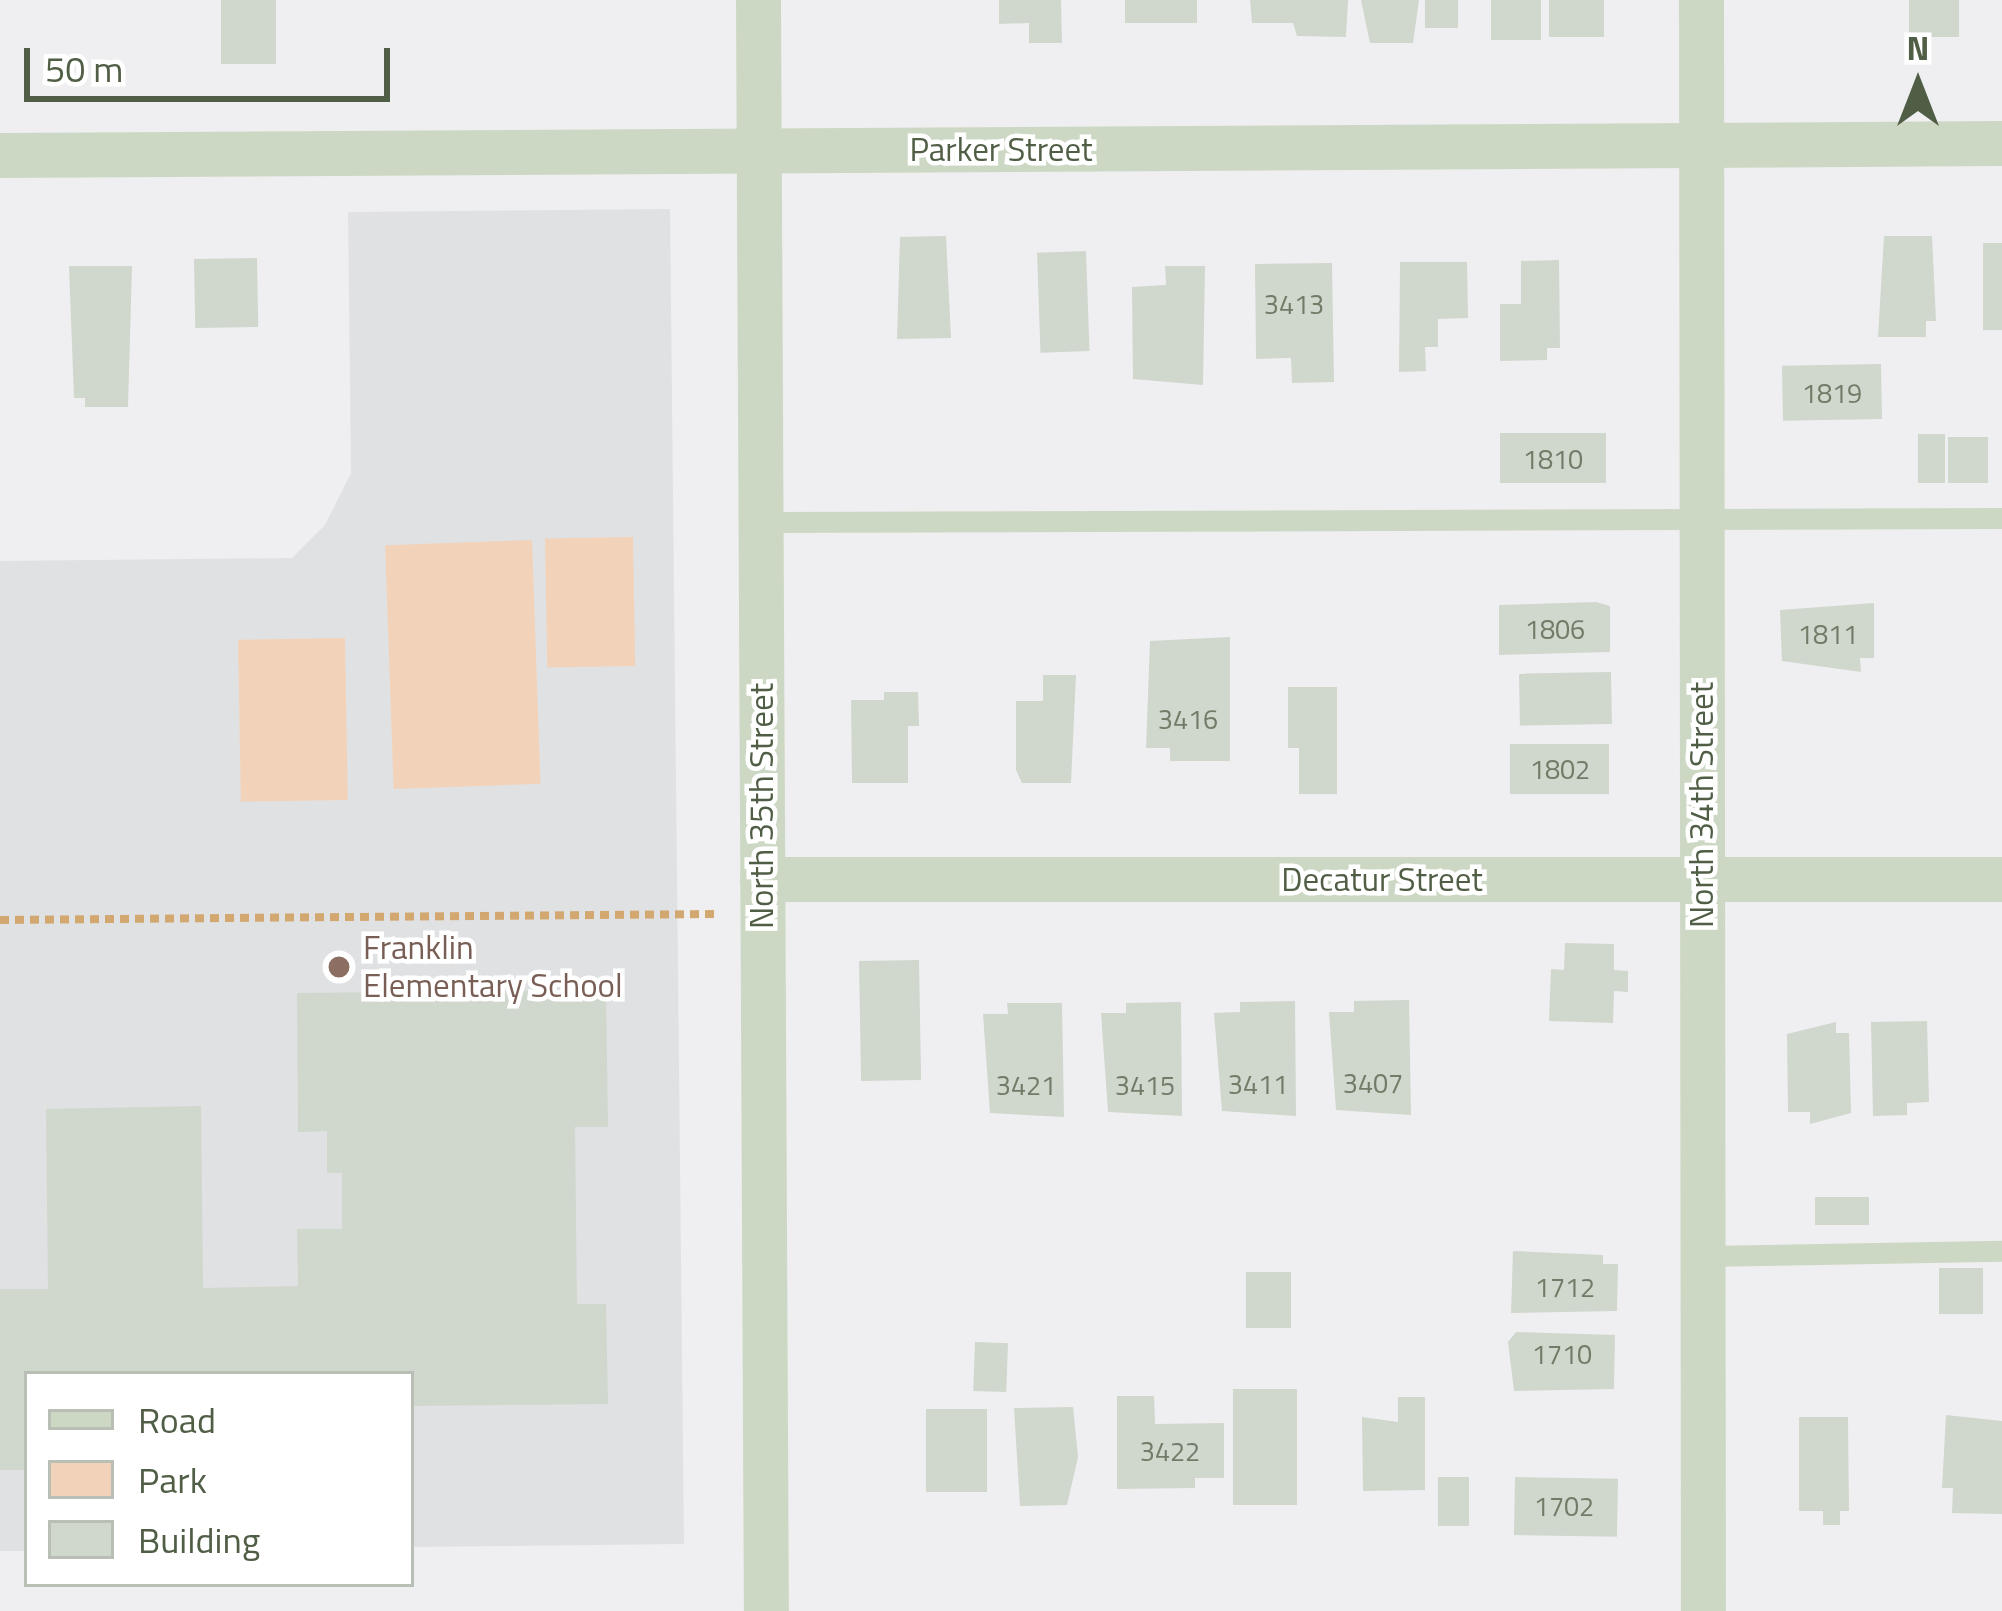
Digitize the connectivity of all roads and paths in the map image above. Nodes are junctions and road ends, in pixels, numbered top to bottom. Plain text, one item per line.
1 (758, 0) edge
2 (1701, 0) edge
3 (2002, 143) edge
4 (1702, 146) junction
5 (759, 152) junction
6 (0, 155) edge
7 (2002, 518) edge
8 (760, 522) junction
9 (1702, 522) junction
10 (2002, 878) edge
11 (762, 879) junction
12 (1702, 879) junction
13 (719, 914) dead end
14 (0, 920) edge
15 (2002, 1251) edge
16 (1703, 1256) junction
17 (766, 1611) edge
18 (1703, 1611) edge

1 - 5 street, North 35th Street
2 - 4 street, North 34th Street
3 - 4 street, Parker Street
4 - 5 street, Parker Street
4 - 9 street, North 34th Street
5 - 6 street, Parker Street
5 - 8 street, North 35th Street
7 - 9 lane
8 - 9 lane
8 - 11 street, North 35th Street
9 - 12 street, North 34th Street
10 - 12 street, Decatur Street
11 - 12 street, Decatur Street
11 - 17 street, North 35th Street
12 - 16 street, North 34th Street
13 - 14 path
15 - 16 lane
16 - 18 street, North 34th Street

